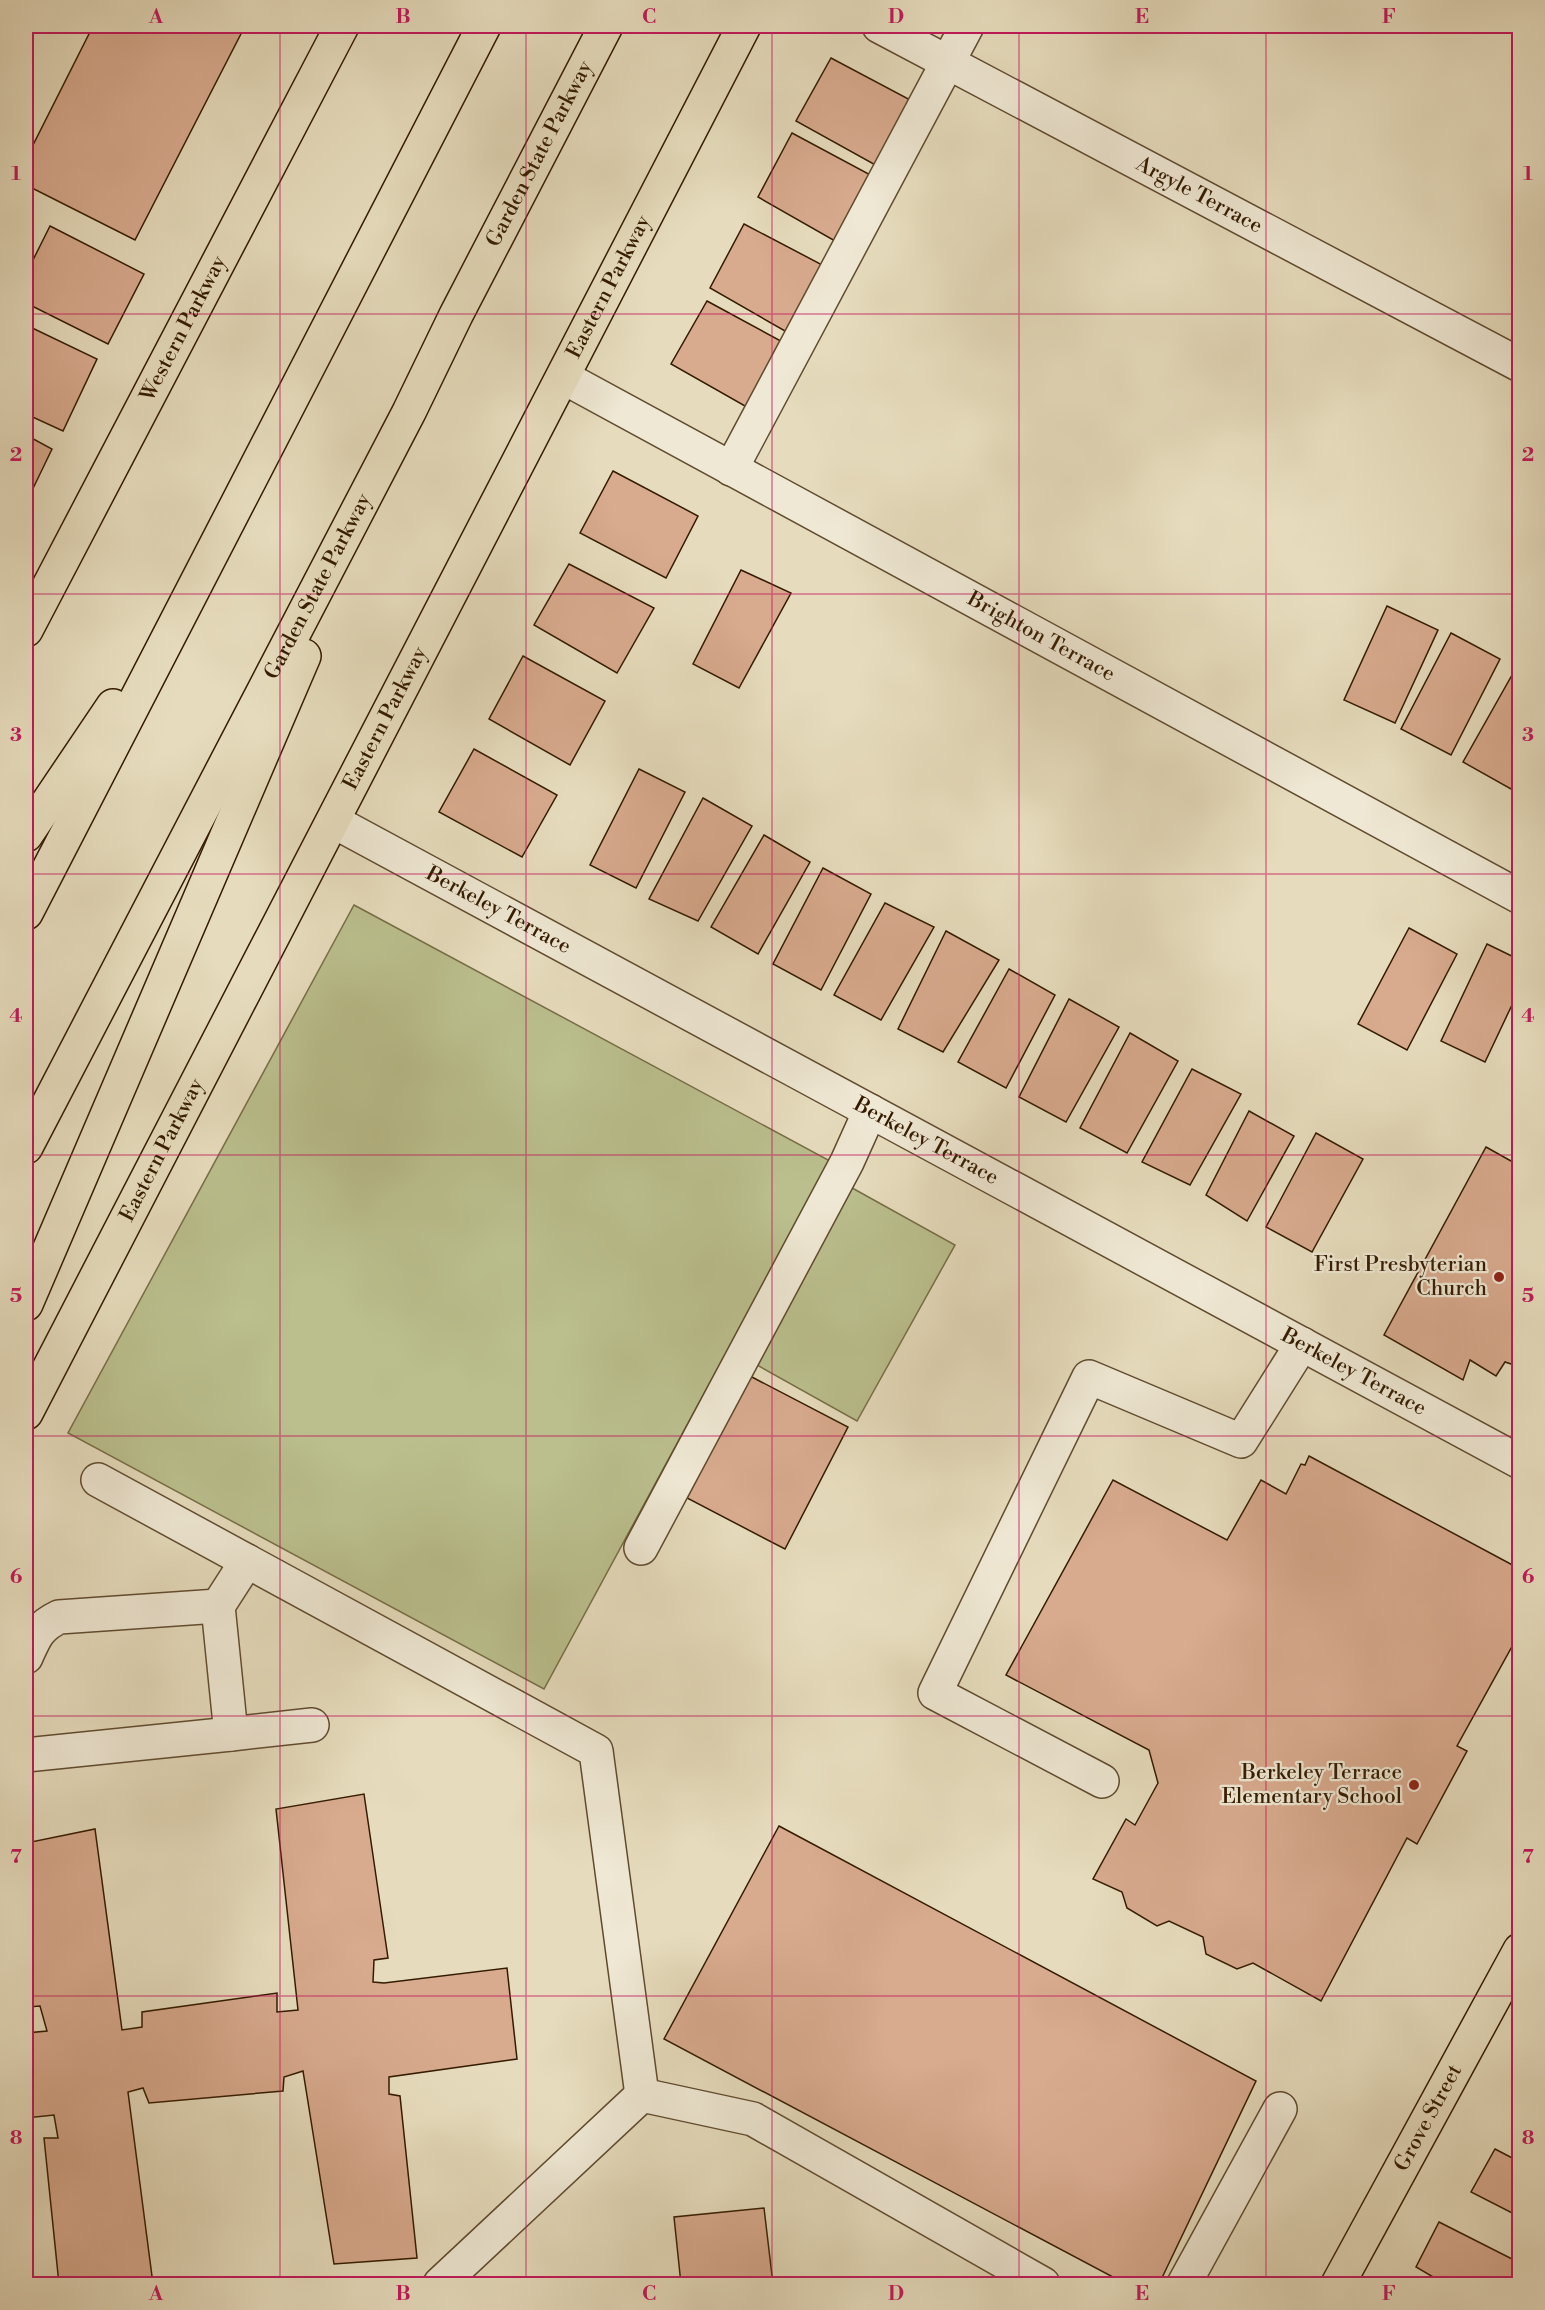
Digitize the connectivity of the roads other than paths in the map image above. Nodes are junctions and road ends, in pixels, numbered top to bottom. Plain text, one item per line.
1 (342, 26) edge
2 (484, 26) edge
3 (606, 26) edge
4 (744, 26) edge
5 (879, 26) edge
6 (967, 26) edge
7 (948, 62) junction
8 (1520, 365) edge
9 (563, 376) junction
10 (409, 412) junction
11 (731, 469) junction
12 (196, 583) junction
13 (26, 630) edge
14 (333, 820) junction
15 (26, 834) edge
16 (1520, 897) edge
17 (26, 913) edge
18 (870, 1111) junction
19 (26, 1147) edge
20 (26, 1304) edge
21 (1302, 1344) junction
22 (26, 1413) edge
23 (1520, 1462) edge
24 (98, 1480) dead end
25 (641, 1548) dead end
26 (247, 1561) junction
27 (218, 1606) junction
28 (26, 1657) edge
29 (312, 1725) dead end
30 (231, 1734) junction
31 (26, 1755) edge
32 (1102, 1781) dead end
33 (1520, 1950) edge
34 (642, 2095) junction
35 (1280, 2109) dead end
36 (440, 2284) edge
37 (1043, 2284) edge
38 (1184, 2284) edge
39 (1338, 2284) edge

1 - 13 main road, Western Parkway
2 - 12 main road
3 - 10 main road, Garden State Parkway
4 - 9 main road, Eastern Parkway
5 - 7 street, Argyle Terrace
6 - 7 street
7 - 8 street, Argyle Terrace
7 - 11 street
9 - 11 street, Brighton Terrace
9 - 14 main road, Eastern Parkway
10 - 19 main road, Garden State Parkway
10 - 20 main road
11 - 16 street, Brighton Terrace
12 - 15 main road
12 - 17 main road
14 - 18 street, Berkeley Terrace
14 - 22 main road, Eastern Parkway
18 - 21 street, Berkeley Terrace
18 - 25 street
21 - 23 street, Berkeley Terrace
21 - 32 street
24 - 26 street
26 - 27 street
26 - 34 street
27 - 28 street
27 - 30 street
29 - 30 street
30 - 31 street
33 - 39 main road, Grove Street
34 - 36 street
34 - 37 street
35 - 38 street

